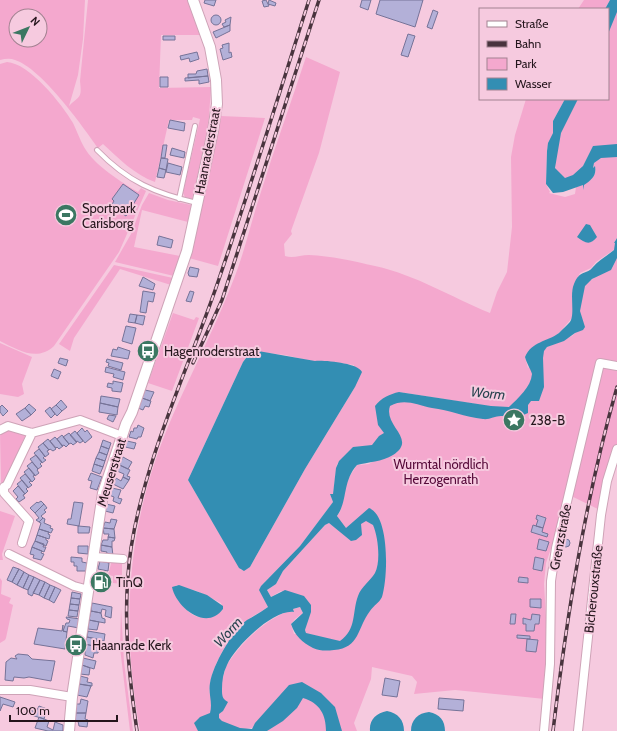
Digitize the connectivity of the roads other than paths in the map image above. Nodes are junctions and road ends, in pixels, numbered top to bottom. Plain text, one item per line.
1 (193, 0) edge
2 (195, 126) dead end
3 (97, 150) dead end
4 (179, 198) junction
5 (197, 203) junction
6 (179, 279) joint
7 (617, 366) edge
8 (0, 430) edge
9 (32, 433) junction
10 (122, 436) junction
11 (617, 449) edge
12 (2, 486) edge
13 (22, 543) dead end
14 (9, 554) dead end
15 (94, 557) junction
16 (123, 559) dead end
17 (89, 590) junction
18 (0, 690) edge
19 (72, 697) junction
20 (68, 731) edge
21 (544, 731) edge
22 (578, 731) edge

1 - 5 street, Haanraderstraat
2 - 4 lane, Haanraderstraat
3 - 4 lane
4 - 5 lane
5 - 6 street, Haanraderstraat
6 - 10 street, Meuserstraat
7 - 21 street, Grenzstraße
8 - 9 street
9 - 10 street
9 - 12 street
10 - 15 street, Meuserstraat
11 - 22 street, Bicherouxstraße
12 - 13 street
14 - 17 street
15 - 16 street
15 - 17 street, Meuserstraat
17 - 19 street, Meuserstraat
18 - 19 street
19 - 20 street, Meuserstraat

